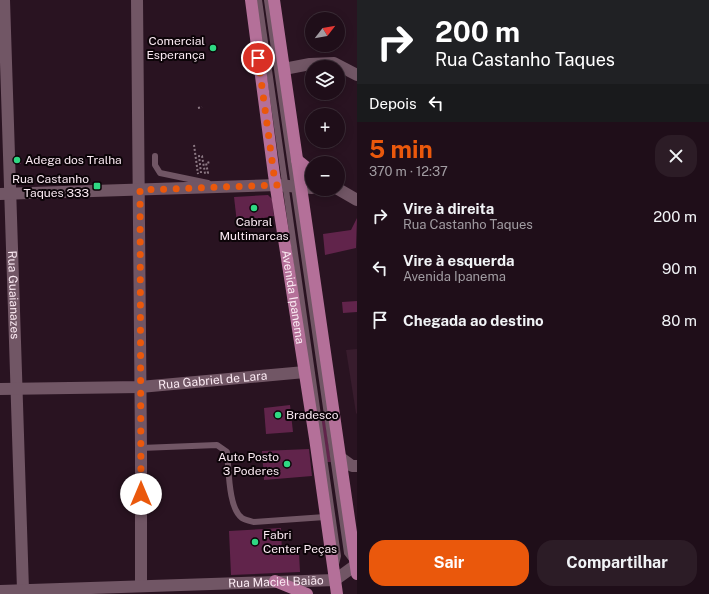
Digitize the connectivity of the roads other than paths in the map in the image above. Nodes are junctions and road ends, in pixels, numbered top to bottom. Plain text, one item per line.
1 (4, 0) edge
2 (137, 0) edge
3 (251, 0) edge
4 (259, 0) edge
5 (267, 0) edge
6 (274, 0) edge
7 (284, 69) junction
8 (357, 75) edge
9 (3, 82) edge
10 (155, 156) dead end
11 (297, 160) junction
12 (305, 166) edge
13 (294, 186) edge
14 (231, 187) junction
15 (140, 190) junction
16 (345, 193) edge
17 (5, 194) edge
18 (357, 200) edge
19 (305, 372) junction
20 (140, 387) junction
21 (0, 389) edge
22 (17, 389) junction
23 (141, 448) junction
24 (341, 458) junction
25 (357, 466) edge
26 (325, 517) junction
27 (356, 567) edge
28 (334, 575) junction
29 (275, 581) junction
30 (140, 586) junction
31 (23, 590) junction
32 (0, 591) edge
33 (308, 594) edge
34 (337, 594) edge

1 - 9 street, Rua Guaianazes
2 - 15 street
3 - 13 main road, Avenida Ipanema
4 - 13 lane
5 - 13 lane
6 - 7 main road, Avenida Ipanema
7 - 8 street
7 - 11 main road, Avenida Ipanema
9 - 17 street, Rua Guaianazes
10 - 14 lane
11 - 12 main road
11 - 13 main road, Avenida Ipanema
13 - 14 street
13 - 19 main road, Avenida Ipanema
13 - 24 main road, Avenida Ipanema
13 - 27 lane
13 - 28 lane
14 - 15 street
15 - 17 street
15 - 20 street
16 - 18 street
17 - 22 street, Rua Guaianazes
19 - 20 street, Rua Gabriel de Lara
19 - 26 main road, Avenida Ipanema
20 - 22 street, Rua Gabriel de Lara
20 - 23 street
21 - 22 street, Rua Gabriel de Lara
22 - 31 street, Rua Guaianazes
23 - 26 lane
23 - 30 street
24 - 25 street
24 - 27 main road, Avenida Ipanema
26 - 28 main road, Avenida Ipanema
27 - 28 street, Rua Maciel Baião
28 - 29 street, Rua Maciel Baião
28 - 34 main road, Avenida Ipanema
29 - 30 street, Rua Maciel Baião
29 - 33 main road
30 - 31 street, Rua Maciel Baião
31 - 32 street, Rua Maciel Baião

